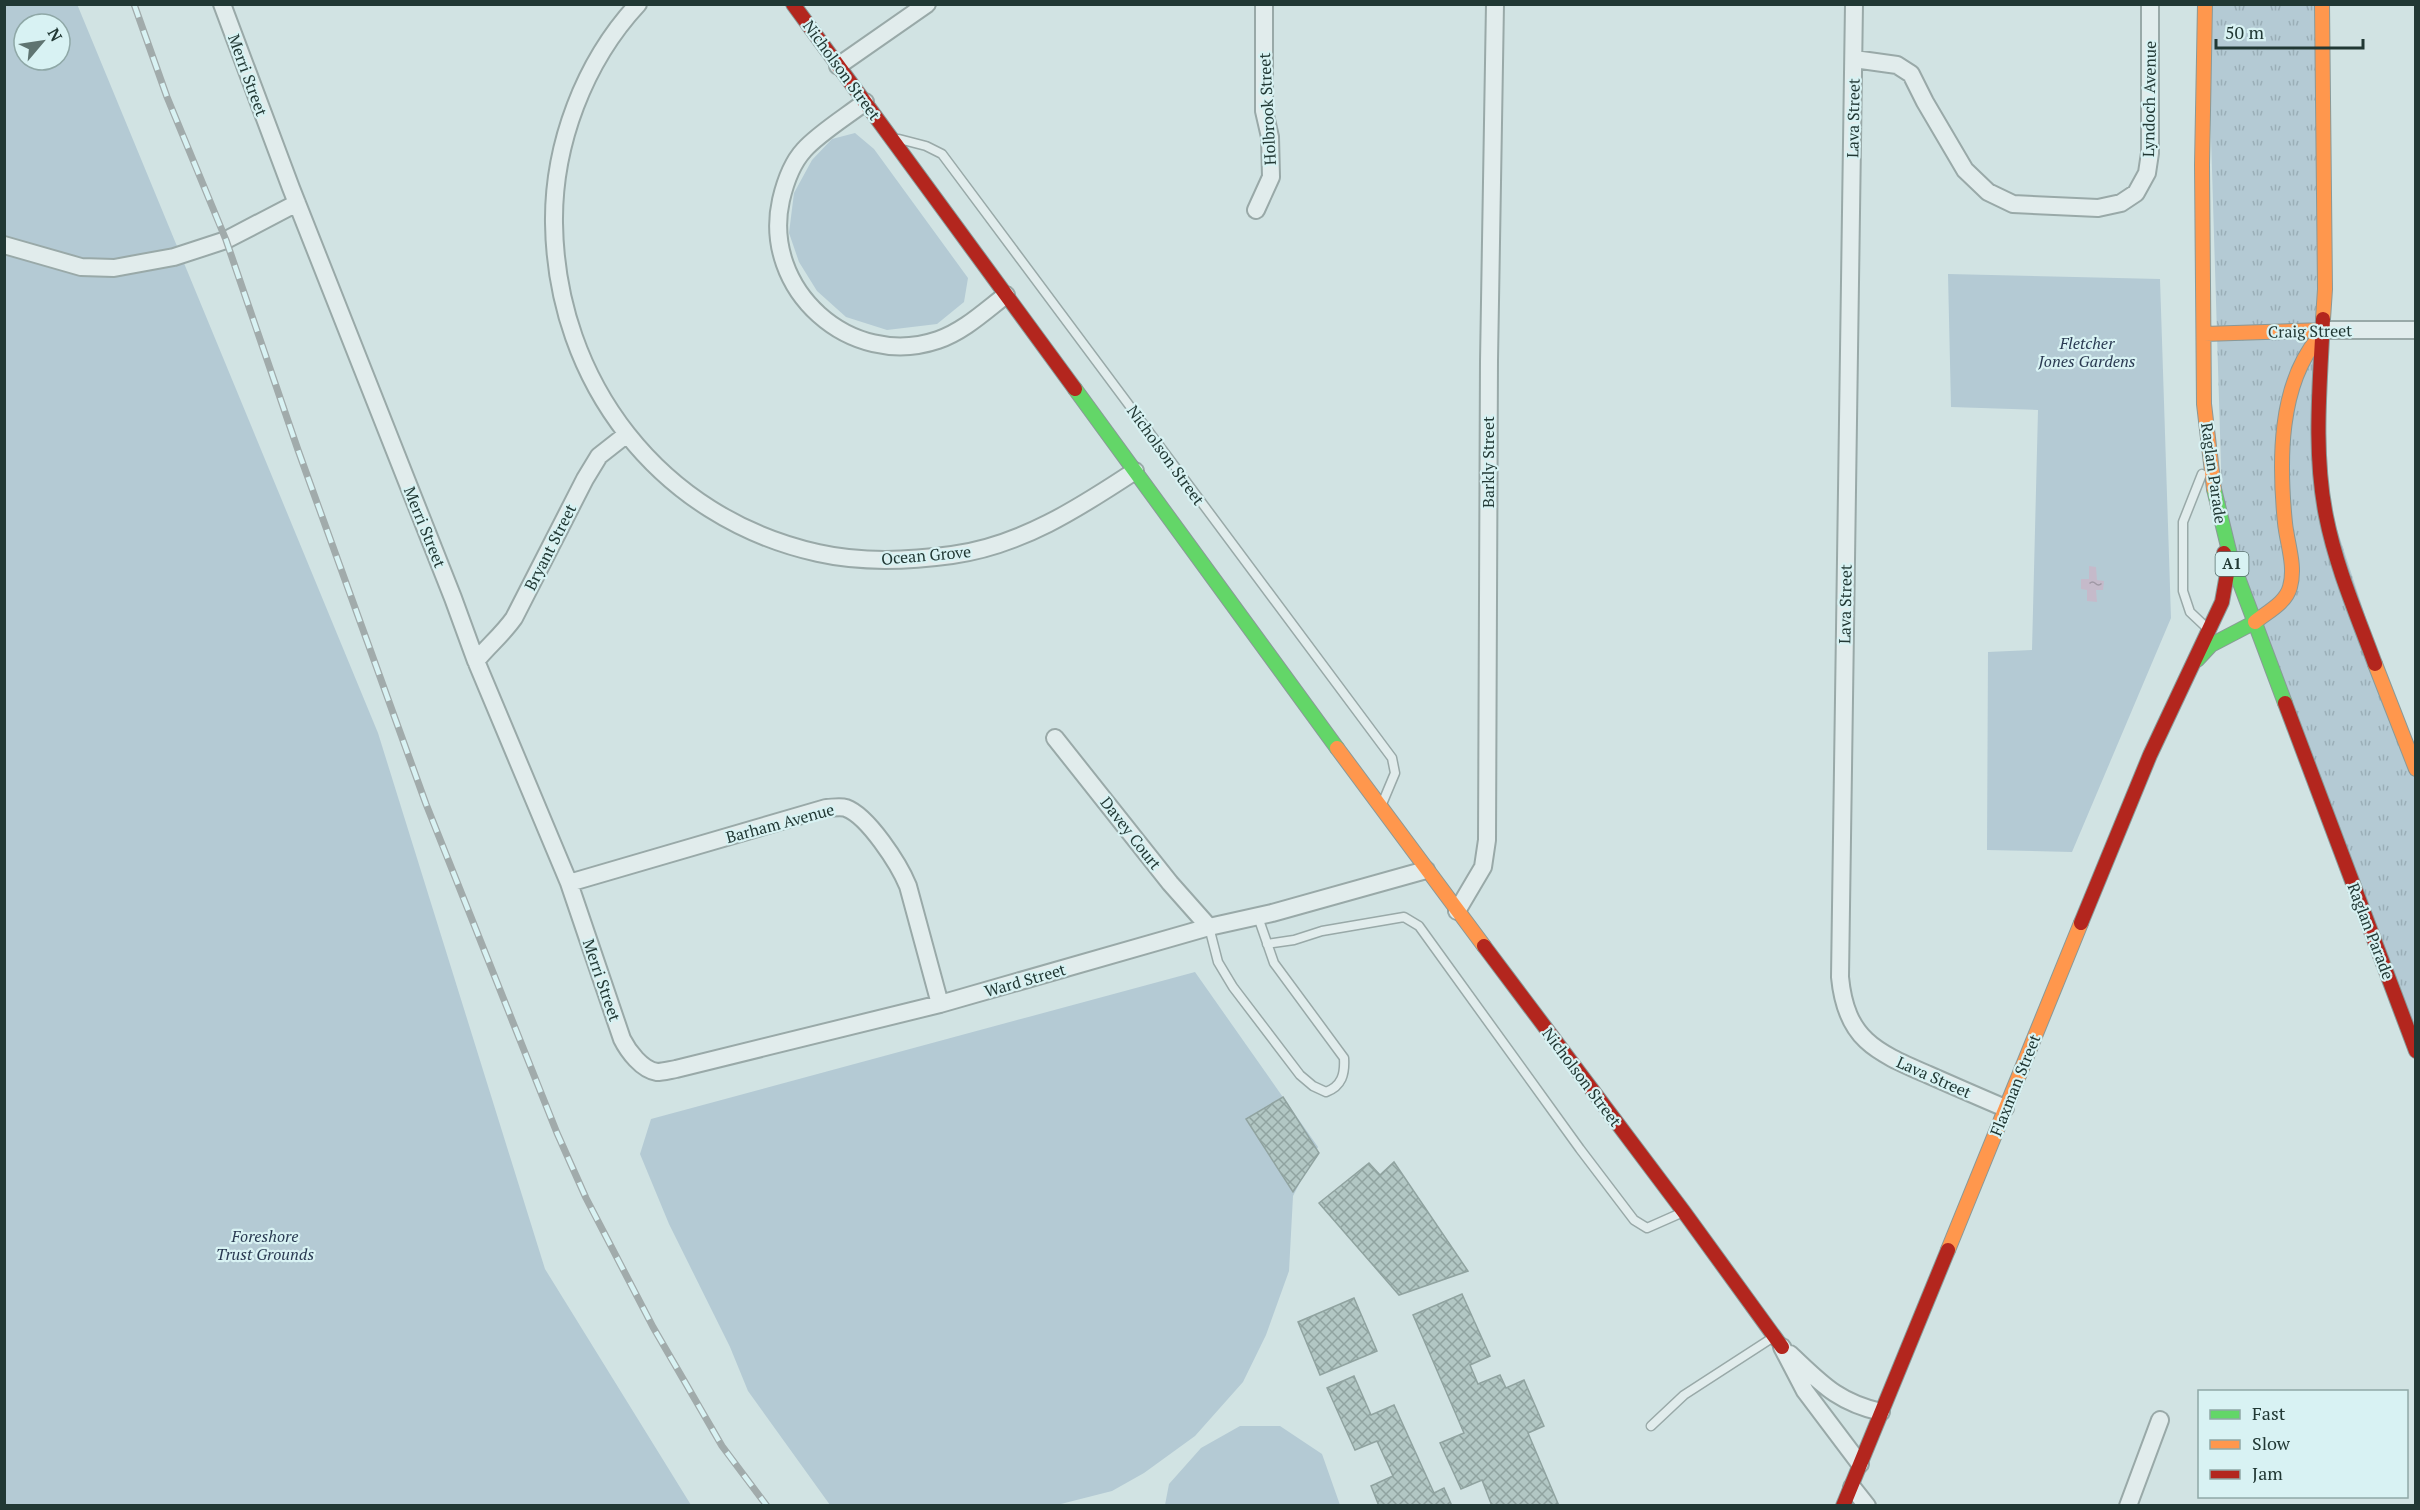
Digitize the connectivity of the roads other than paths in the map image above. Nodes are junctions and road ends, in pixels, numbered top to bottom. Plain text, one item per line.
1 (222, 4) edge
2 (638, 4) edge
3 (793, 4) edge
4 (927, 4) edge
5 (1264, 4) edge
6 (1495, 4) edge
7 (1854, 4) edge
8 (2150, 4) edge
9 (2205, 4) edge
10 (2322, 4) edge
11 (1854, 59) junction
12 (838, 66) junction
13 (865, 102) junction
14 (890, 136) junction
15 (297, 203) junction
16 (1256, 210) dead end
17 (4, 245) edge
18 (1006, 295) junction
19 (2324, 330) junction
20 (2415, 330) edge
21 (2204, 334) junction
22 (627, 434) junction
23 (2207, 444) junction
24 (1135, 471) junction
25 (2223, 532) junction
26 (2255, 622) junction
27 (2208, 629) junction
28 (2220, 640) junction
29 (476, 661) junction
30 (2190, 666) junction
31 (1055, 738) dead end
32 (2415, 769) edge
33 (1380, 807) junction
34 (1426, 870) junction
35 (569, 883) junction
36 (1457, 911) junction
37 (1257, 917) junction
38 (1209, 927) junction
39 (1267, 944) junction
40 (940, 1004) junction
41 (628, 1049) joint
42 (2415, 1051) edge
43 (2005, 1108) junction
44 (1684, 1212) junction
45 (1778, 1342) junction
46 (1881, 1412) junction
47 (2160, 1420) dead end
48 (1651, 1426) dead end
49 (1860, 1464) junction
50 (1851, 1487) junction
51 (1843, 1506) edge
52 (1867, 1506) edge
53 (2128, 1506) edge

1 - 15 street, Merri Street
2 - 22 street, Ocean Grove
3 - 12 main road, Nicholson Street
4 - 12 street
5 - 16 street, Holbrook Street
6 - 36 street, Barkly Street
7 - 11 street, Lava Street
8 - 11 street, Lyndoch Avenue
9 - 21 main road, Raglan Parade / A1
10 - 19 main road
11 - 43 street, Lava Street
12 - 13 main road, Nicholson Street
13 - 14 main road, Nicholson Street
13 - 18 street
14 - 18 main road, Nicholson Street
14 - 33 lane, Nicholson Street
15 - 17 street
15 - 29 street, Merri Street
18 - 24 main road, Nicholson Street
19 - 20 street, Craig Street
19 - 21 main road, Craig Street
19 - 26 main road, Flaxman Street
19 - 32 main road
21 - 23 main road, Raglan Parade / A1
22 - 24 street, Ocean Grove
22 - 29 street, Bryant Street
23 - 25 main road, Raglan Parade / A1
23 - 27 lane
24 - 33 main road, Nicholson Street
25 - 26 main road, Raglan Parade / A1
25 - 27 main road, Flaxman Street
26 - 28 main road, Flaxman Street
26 - 42 main road, Raglan Parade / A1
27 - 28 main road
27 - 30 main road, Flaxman Street
28 - 30 main road, Flaxman Street
29 - 35 street, Merri Street
30 - 43 main road, Flaxman Street
31 - 38 street, Davey Court
33 - 34 main road, Nicholson Street
34 - 36 main road, Nicholson Street
34 - 37 street, Ward Street
35 - 40 street, Barham Avenue
35 - 41 street, Merri Street
36 - 44 main road, Nicholson Street
37 - 38 street, Ward Street
37 - 39 lane
38 - 39 lane
38 - 40 street, Ward Street
39 - 44 lane
40 - 41 street, Ward Street
43 - 46 main road, Flaxman Street
44 - 45 main road, Nicholson Street
45 - 46 street, Nicholson Street
45 - 48 lane
45 - 49 street, Nicholson Street
46 - 49 main road, Flaxman Street
47 - 53 street
49 - 50 main road, Flaxman Street
50 - 51 main road, Flaxman Street
50 - 52 street

